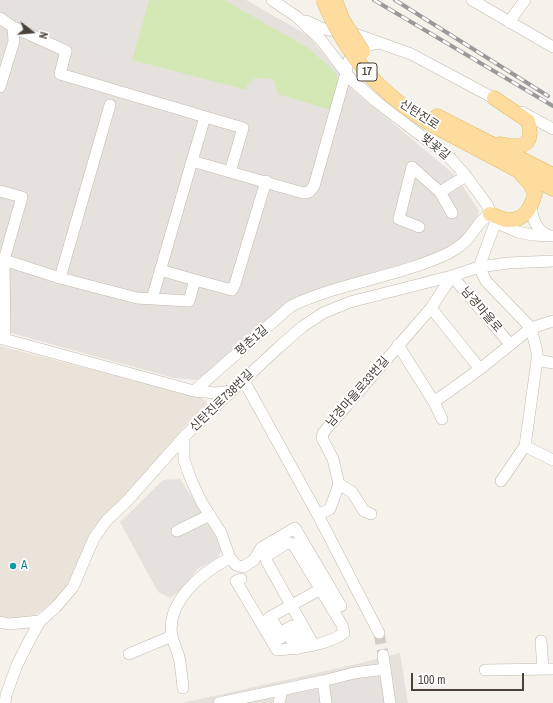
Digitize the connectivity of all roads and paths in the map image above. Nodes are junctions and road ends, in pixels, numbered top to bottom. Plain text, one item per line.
1 (272, 0) edge
2 (323, 0) edge
3 (335, 0) edge
4 (472, 0) edge
5 (525, 0) edge
6 (297, 16) junction
7 (0, 18) edge
8 (509, 22) junction
9 (13, 27) junction
10 (355, 34) junction
11 (380, 43) junction
12 (553, 47) edge
13 (330, 50) junction
14 (346, 73) junction
15 (0, 86) edge
16 (494, 98) junction
17 (110, 105) dead end
18 (205, 117) junction
19 (434, 120) junction
20 (538, 121) junction
21 (553, 128) edge
22 (553, 136) edge
23 (486, 141) junction
24 (192, 160) junction
25 (518, 171) junction
26 (230, 172) junction
27 (553, 175) edge
28 (466, 176) junction
29 (266, 181) junction
30 (553, 189) edge
31 (0, 191) edge
32 (440, 192) junction
33 (531, 207) junction
34 (452, 213) dead end
35 (495, 219) junction
36 (419, 226) dead end
37 (552, 236) edge
38 (4, 260) junction
39 (553, 261) edge
40 (479, 267) junction
41 (160, 270) junction
42 (452, 276) junction
43 (60, 278) junction
44 (195, 280) junction
45 (152, 299) junction
46 (431, 308) junction
47 (553, 321) edge
48 (531, 328) junction
49 (2, 338) edge
50 (510, 344) junction
51 (398, 345) junction
52 (537, 360) junction
53 (553, 363) edge
54 (480, 369) junction
55 (244, 381) junction
56 (194, 391) junction
57 (231, 391) junction
58 (434, 402) junction
59 (442, 419) dead end
60 (184, 437) junction
61 (525, 446) junction
62 (553, 460) edge
63 (501, 480) dead end
64 (339, 484) junction
65 (371, 514) dead end
66 (210, 515) junction
67 (318, 516) junction
68 (177, 531) dead end
69 (230, 558) junction
70 (240, 566) junction
71 (241, 579) junction
72 (321, 589) junction
73 (291, 606) junction
74 (341, 606) dead end
75 (268, 618) junction
76 (40, 621) junction
77 (4, 623) edge
78 (379, 633) tunnel mouth
79 (172, 636) junction
80 (540, 640) dead end
81 (304, 647) junction
82 (129, 654) dead end
83 (383, 654) tunnel mouth
84 (385, 669) junction
85 (548, 669) edge
86 (485, 670) dead end
87 (324, 681) junction
88 (183, 688) dead end
89 (282, 690) junction
90 (6, 703) edge
91 (219, 703) edge
92 (279, 703) edge
93 (326, 703) edge
94 (390, 703) edge

1 - 6 street, 벚꽃길
2 - 19 main road, 신탄진로 / 17, bridge
3 - 19 main road, 신탄진로 / 17, bridge
4 - 8 street
5 - 8 street
6 - 10 street
6 - 13 street, 벚꽃길
7 - 9 street
8 - 12 street
9 - 15 street
9 - 18 street
10 - 11 street
10 - 13 street
11 - 14 street
11 - 16 street
13 - 14 street, 벚꽃길
14 - 28 street, 벚꽃길
14 - 29 street
16 - 20 street
16 - 23 main road
17 - 43 street
18 - 24 street
18 - 26 street
19 - 23 main road, 신탄진로 / 17
19 - 25 main road, 신탄진로 / 17
20 - 21 street
20 - 22 street
23 - 27 main road, 신탄진로 / 17
24 - 26 street
24 - 41 street
25 - 30 main road, 신탄진로 / 17
25 - 33 main road
26 - 29 street
28 - 32 street
28 - 35 street, 벚꽃길
29 - 44 street
31 - 38 street
32 - 34 street
32 - 36 street
33 - 35 main road
33 - 37 street
35 - 37 street
35 - 40 street
35 - 56 street, 평촌1길
38 - 43 street
38 - 49 street
39 - 40 street, 신탄진로738번길
40 - 42 street, 신탄진로738번길
40 - 48 street, 남경마을로
41 - 44 street
41 - 45 street
42 - 46 street
42 - 50 street, 남경마을로
42 - 55 street, 신탄진로738번길
43 - 45 street
44 - 45 street
46 - 51 street
46 - 54 street
47 - 48 street, 남경마을로
48 - 50 street, 남경마을로
48 - 52 street
49 - 56 street
50 - 54 street, 남경마을로
51 - 58 street
51 - 64 street, 남경마을로33번길
52 - 53 street
52 - 61 street
54 - 58 street, 남경마을로
55 - 57 street, 신탄진로738번길
55 - 67 street
56 - 57 street
57 - 60 street, 신탄진로738번길
58 - 59 street
60 - 66 street, 신탄진로738번길
60 - 76 street
61 - 62 street
61 - 63 street
64 - 65 street
64 - 67 street
66 - 68 street
66 - 69 street, 신탄진로738번길
67 - 78 street
69 - 70 street
69 - 79 street
70 - 71 street
70 - 74 street
71 - 75 street
71 - 81 street
72 - 73 street
72 - 73 street
72 - 81 street
73 - 75 street
73 - 81 street
75 - 81 street
76 - 77 street
76 - 90 street
79 - 82 street
79 - 88 street
80 - 85 street
83 - 84 street
84 - 87 street
84 - 94 street
85 - 86 street
87 - 89 street
87 - 93 street
89 - 91 street
89 - 92 street

